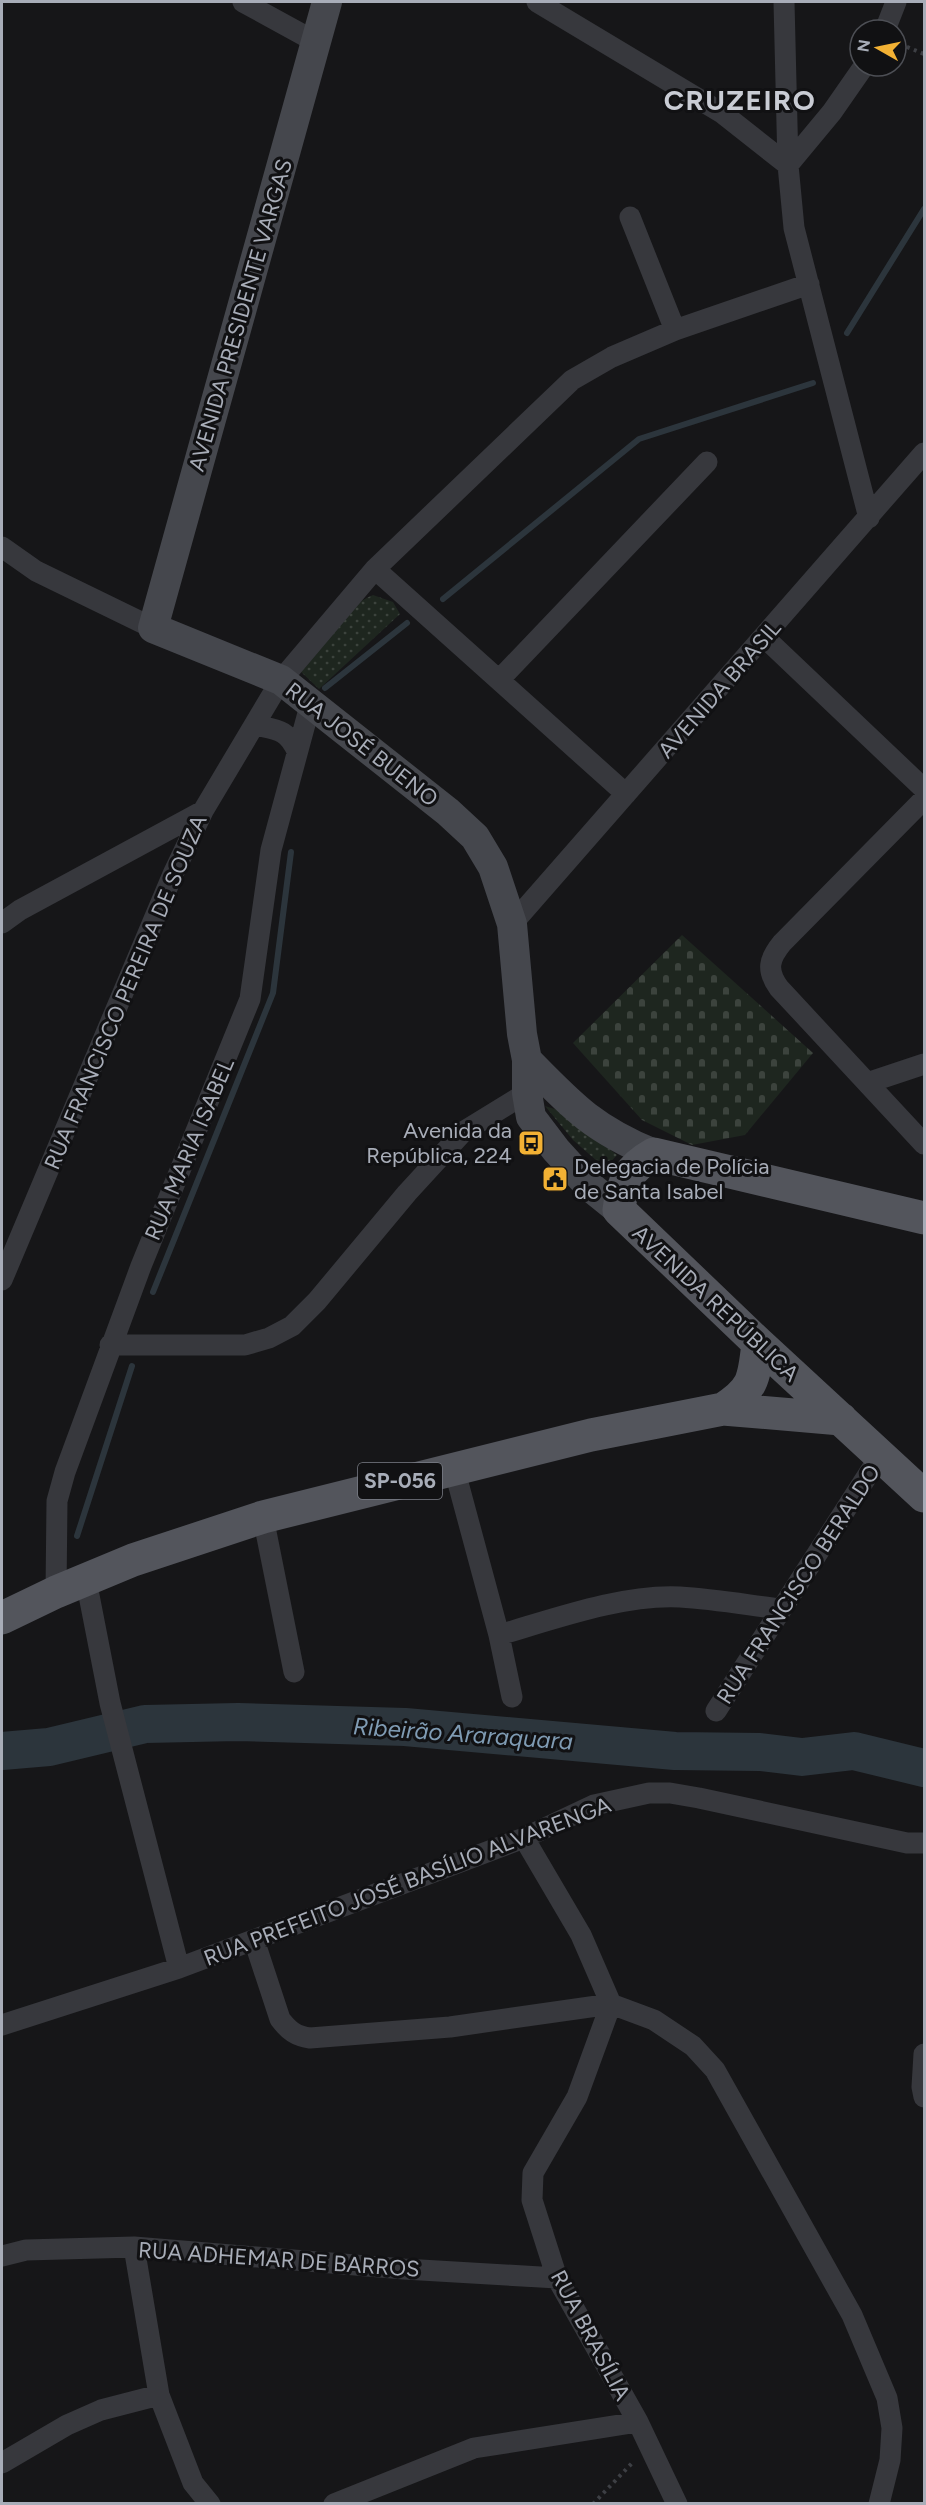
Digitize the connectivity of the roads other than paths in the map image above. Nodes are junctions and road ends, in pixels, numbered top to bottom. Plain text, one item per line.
1 (243, 2) edge
2 (327, 2) edge
3 (537, 2) edge
4 (784, 2) edge
5 (896, 2) edge
6 (890, 18) edge
7 (316, 42) junction
8 (856, 78) edge
9 (788, 165) junction
10 (630, 217) dead end
11 (809, 284) junction
12 (675, 330) junction
13 (924, 453) edge
14 (707, 462) dead end
15 (869, 518) junction
16 (2, 547) edge
17 (375, 569) junction
18 (153, 628) junction
19 (764, 637) junction
20 (500, 679) junction
21 (281, 680) junction
22 (311, 702) junction
23 (255, 725) junction
24 (297, 751) junction
25 (924, 789) edge
26 (626, 794) junction
27 (924, 799) edge
28 (203, 811) junction
29 (2, 923) edge
30 (512, 924) junction
31 (924, 1064) edge
32 (533, 1077) junction
33 (870, 1083) junction
34 (924, 1144) edge
35 (654, 1154) junction
36 (619, 1210) junction
37 (924, 1218) edge
38 (2, 1280) edge
39 (758, 1343) junction
40 (110, 1345) junction
41 (723, 1409) junction
42 (842, 1419) junction
43 (880, 1456) junction
44 (454, 1468) junction
45 (924, 1496) edge
46 (263, 1517) junction
47 (86, 1580) junction
48 (56, 1592) junction
49 (781, 1609) junction
50 (2, 1618) edge
51 (499, 1635) junction
52 (294, 1672) dead end
53 (512, 1697) dead end
54 (716, 1711) dead end
55 (524, 1838) junction
56 (924, 1844) edge
57 (254, 1940) junction
58 (179, 1968) junction
59 (611, 2004) junction
60 (2, 2025) edge
61 (924, 2054) edge
62 (924, 2097) edge
63 (135, 2247) junction
64 (2, 2256) edge
65 (557, 2278) junction
66 (159, 2395) junction
67 (638, 2422) junction
68 (2, 2463) edge
69 (210, 2504) edge
70 (334, 2504) edge
71 (677, 2504) edge
72 (879, 2504) edge

1 - 7 street
2 - 7 street, AVENIDA PRESIDENTE VARGAS
3 - 9 street
4 - 9 street
5 - 6 street
7 - 18 street, AVENIDA PRESIDENTE VARGAS
8 - 9 street
9 - 11 street
10 - 12 street
11 - 12 street, RUA FRANCISCO PEREIRA DE SOUZA
11 - 15 street
12 - 17 street, RUA FRANCISCO PEREIRA DE SOUZA
13 - 15 street, AVENIDA BRASIL
14 - 20 street
15 - 19 street, AVENIDA BRASIL
16 - 18 street, RUA JOSÉ BUENO
17 - 20 street
17 - 21 street, RUA FRANCISCO PEREIRA DE SOUZA
18 - 21 street, RUA JOSÉ BUENO
19 - 25 street
19 - 26 street, AVENIDA BRASIL
20 - 26 street
21 - 22 street, RUA JOSÉ BUENO
21 - 23 street, RUA FRANCISCO PEREIRA DE SOUZA
22 - 24 street, RUA MARIA ISABEL
22 - 30 street, RUA JOSÉ BUENO
23 - 24 street
23 - 28 street, RUA FRANCISCO PEREIRA DE SOUZA
24 - 40 street, RUA MARIA ISABEL
26 - 30 street, AVENIDA BRASIL
27 - 33 street
28 - 29 street
28 - 38 street, RUA FRANCISCO PEREIRA DE SOUZA
30 - 32 street, RUA JOSÉ BUENO
31 - 33 street
32 - 35 street
32 - 36 street, AVENIDA REPÚBLICA
32 - 40 street
33 - 34 street
35 - 36 main road
35 - 37 main road
36 - 39 main road, AVENIDA REPÚBLICA
39 - 41 main road, SP-056
39 - 42 main road, AVENIDA REPÚBLICA
40 - 48 street, RUA MARIA ISABEL
41 - 42 main road, SP-056
41 - 44 main road, SP-056
42 - 43 main road, AVENIDA REPÚBLICA
43 - 45 main road, AVENIDA REPÚBLICA
43 - 49 street, RUA FRANCISCO BERALDO
44 - 46 main road, SP-056
44 - 51 street
46 - 47 main road, SP-056
46 - 52 street
47 - 48 main road, SP-056
47 - 58 street
48 - 50 main road, SP-056
49 - 51 street
49 - 54 street, RUA FRANCISCO BERALDO
51 - 53 street
55 - 56 street, RUA PREFEITO JOSÉ BASÍLIO ALVARENGA
55 - 57 street, RUA PREFEITO JOSÉ BASÍLIO ALVARENGA
55 - 59 street
57 - 58 street, RUA PREFEITO JOSÉ BASÍLIO ALVARENGA
57 - 59 street
58 - 60 street, RUA PREFEITO JOSÉ BASÍLIO ALVARENGA
59 - 65 street, RUA BRASÍLIA
59 - 72 street
61 - 62 street
63 - 64 street, RUA ADHEMAR DE BARROS
63 - 65 street, RUA ADHEMAR DE BARROS
63 - 66 street
65 - 67 street, RUA BRASÍLIA
66 - 68 street
66 - 69 street
67 - 70 street
67 - 71 street, RUA BRASÍLIA

